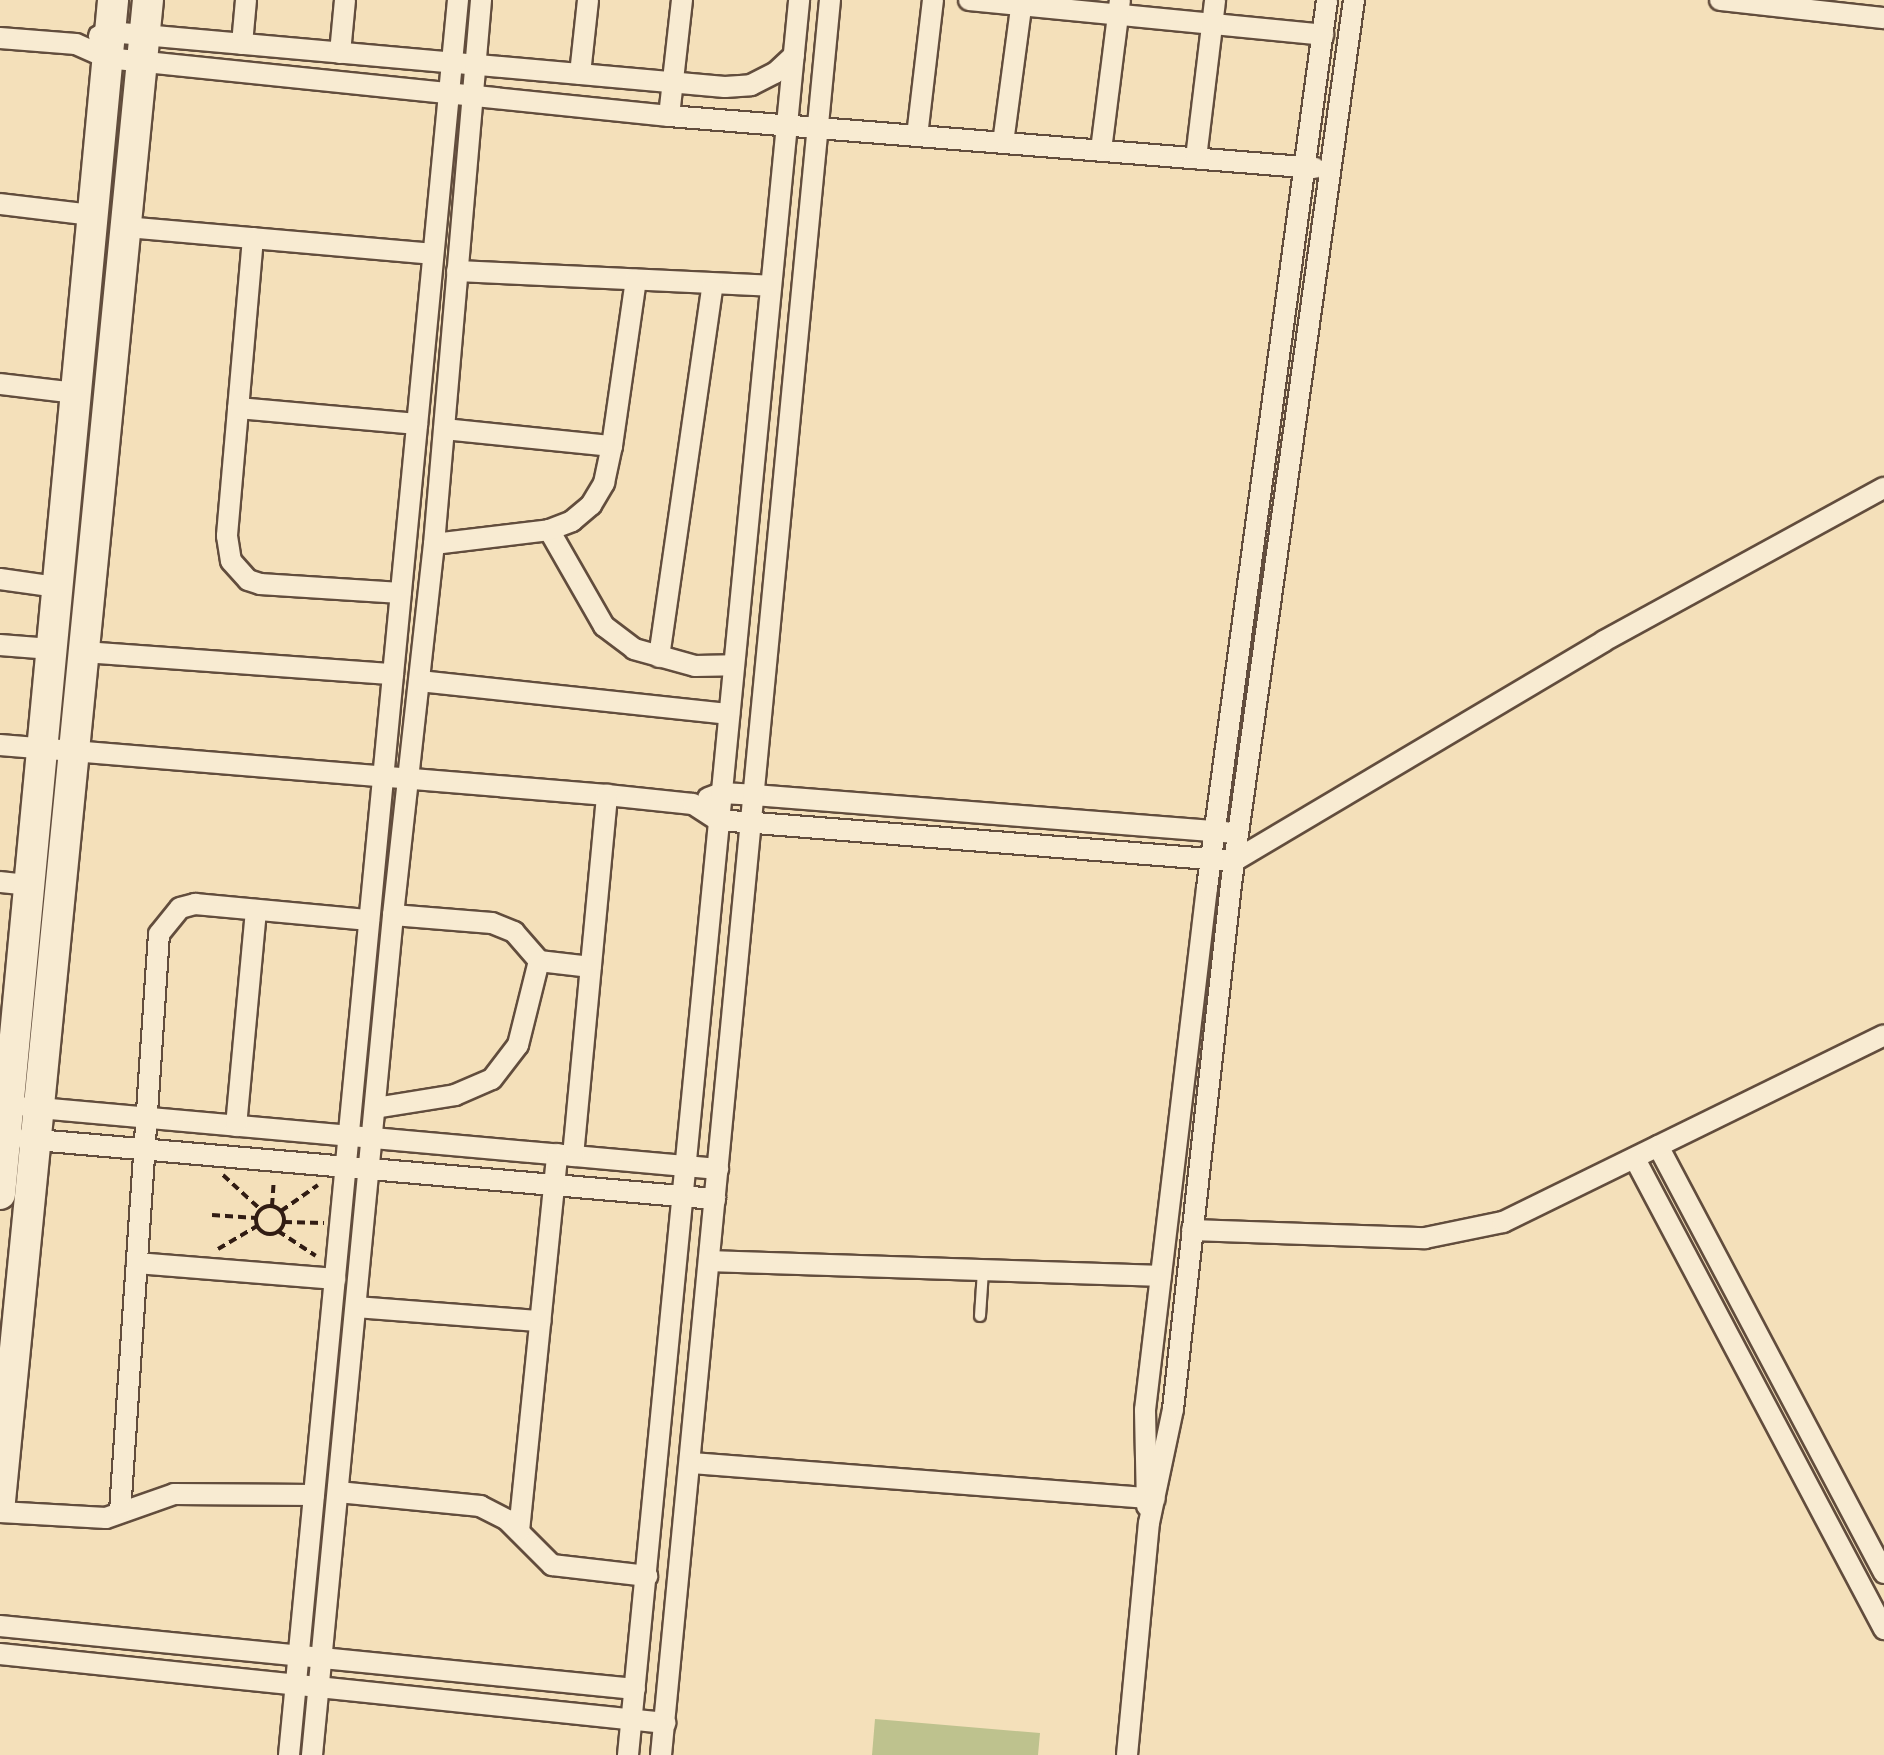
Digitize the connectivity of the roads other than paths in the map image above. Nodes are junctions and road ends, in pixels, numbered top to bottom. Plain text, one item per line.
1 (113, 0) edge
2 (148, 0) edge
3 (246, 0) edge
4 (345, 0) edge
5 (458, 0) edge
6 (481, 0) edge
7 (588, 0) edge
8 (682, 0) edge
9 (800, 0) edge
10 (830, 0) edge
11 (933, 0) edge
12 (969, 0) edge
13 (1215, 0) edge
14 (1327, 0) edge
15 (1354, 0) edge
16 (1720, 0) edge
17 (1748, 2) edge
18 (1022, 3) edge
19 (1119, 7) edge
20 (1842, 7) edge
21 (1884, 18) edge
22 (1212, 24) junction
23 (1322, 35) junction
24 (0, 38) edge
25 (242, 44) junction
26 (108, 45) junction
27 (143, 48) junction
28 (340, 53) junction
29 (794, 55) junction
30 (452, 63) junction
31 (475, 65) junction
32 (580, 74) junction
33 (672, 83) junction
34 (449, 93) junction
35 (472, 95) junction
36 (668, 116) junction
37 (787, 124) junction
38 (818, 128) junction
39 (916, 136) junction
40 (1004, 142) junction
41 (1101, 150) junction
42 (1196, 158) junction
43 (1306, 167) junction
44 (1330, 169) junction
45 (0, 204) edge
46 (92, 215) junction
47 (126, 226) junction
48 (253, 238) junction
49 (433, 254) junction
50 (457, 271) junction
51 (636, 280) junction
52 (713, 284) junction
53 (771, 286) junction
54 (0, 384) edge
55 (76, 393) junction
56 (238, 408) junction
57 (417, 424) junction
58 (444, 429) junction
59 (612, 446) junction
60 (1884, 488) edge
61 (549, 530) junction
62 (434, 544) junction
63 (0, 579) edge
64 (57, 587) junction
65 (401, 593) junction
66 (0, 645) edge
67 (51, 649) junction
68 (84, 652) junction
69 (658, 657) junction
70 (734, 665) junction
71 (393, 674) junction
72 (420, 681) junction
73 (728, 714) junction
74 (0, 745) edge
75 (42, 750) junction
76 (74, 752) junction
77 (383, 777) junction
78 (410, 779) junction
79 (721, 792) junction
80 (607, 795) junction
81 (754, 795) junction
82 (692, 804) junction
83 (718, 820) junction
84 (752, 823) junction
85 (1216, 831) junction
86 (1238, 834) junction
87 (1257, 846) junction
88 (1234, 861) junction
89 (1211, 862) junction
90 (14, 883) edge
91 (256, 910) junction
92 (393, 915) junction
93 (369, 920) junction
94 (539, 961) junction
95 (591, 967) junction
96 (1884, 1036) edge
97 (375, 1108) junction
98 (147, 1118) junction
99 (15, 1122) edge
100 (236, 1126) junction
101 (348, 1136) junction
102 (372, 1138) junction
103 (1658, 1146) junction
104 (145, 1149) junction
105 (565, 1155) junction
106 (1635, 1159) junction
107 (346, 1166) junction
108 (689, 1166) junction
109 (369, 1168) junction
110 (718, 1169) junction
111 (554, 1184) junction
112 (0, 1194) edge
113 (686, 1196) junction
114 (716, 1198) junction
115 (1192, 1230) junction
116 (710, 1261) junction
117 (137, 1263) junction
118 (984, 1270) junction
119 (335, 1274) junction
120 (1161, 1276) junction
121 (356, 1307) junction
122 (980, 1316) dead end
123 (540, 1321) junction
124 (1765, 1348) junction
125 (1742, 1360) junction
126 (692, 1463) junction
127 (338, 1492) junction
128 (314, 1494) junction
129 (1151, 1499) junction
130 (0, 1500) edge
131 (0, 1512) edge
132 (120, 1512) junction
133 (519, 1531) junction
134 (1884, 1573) edge
135 (646, 1576) junction
136 (1877, 1598) edge
137 (0, 1626) edge
138 (1884, 1629) edge
139 (0, 1654) edge
140 (299, 1656) junction
141 (322, 1658) junction
142 (296, 1685) junction
143 (319, 1688) junction
144 (635, 1690) junction
145 (632, 1720) junction
146 (664, 1723) junction
147 (289, 1755) edge
148 (312, 1755) edge
149 (628, 1755) edge
150 (661, 1755) edge
151 (1127, 1755) edge

1 - 26 street
2 - 27 street
3 - 25 street
4 - 28 street
5 - 30 street
6 - 31 street
7 - 32 street
8 - 33 street
9 - 29 street
10 - 38 street
11 - 39 street
12 - 18 street
13 - 22 street
14 - 23 street
15 - 44 street
16 - 17 street
17 - 20 street
18 - 19 street
18 - 40 street
19 - 22 street
19 - 41 street
20 - 21 street
22 - 23 street
22 - 42 street
23 - 43 street
24 - 26 street
25 - 27 street
25 - 28 street
26 - 27 street
26 - 46 street
27 - 34 street
27 - 47 street
28 - 30 street
29 - 33 street
29 - 37 street
30 - 31 street
30 - 34 street
31 - 32 street
31 - 35 street
32 - 33 street
33 - 36 street
34 - 35 street
34 - 49 street
35 - 36 street
35 - 50 street
36 - 37 street
37 - 38 street
37 - 53 street
38 - 39 street
38 - 81 street
39 - 40 street
40 - 41 street
41 - 42 street
42 - 43 street
43 - 44 street
43 - 85 street
44 - 86 street
45 - 46 street
46 - 55 street
47 - 48 street
47 - 68 street
48 - 49 street
48 - 56 street
49 - 57 street
50 - 51 street
50 - 58 street
51 - 52 street
51 - 59 street
52 - 53 street
52 - 69 street
53 - 70 street
54 - 55 street
55 - 64 street
56 - 57 street
56 - 65 street
57 - 65 street
58 - 59 street
58 - 62 street
59 - 61 street
60 - 87 street
61 - 62 street
61 - 69 street
62 - 72 street
63 - 64 street
64 - 67 street
65 - 71 street
66 - 67 street
67 - 75 street
68 - 71 street
68 - 76 street
69 - 70 street
70 - 73 street
71 - 77 street
72 - 73 street
72 - 78 street
73 - 79 street
74 - 75 street
75 - 76 street
75 - 90 street
76 - 77 street
76 - 99 street
77 - 78 street
77 - 93 street
78 - 80 street
78 - 92 street
79 - 81 street
79 - 82 street
79 - 83 street
80 - 82 street
80 - 95 street
81 - 84 street
81 - 85 street
82 - 83 street
83 - 84 street
83 - 108 street
84 - 89 street
84 - 110 street
85 - 86 street
85 - 89 street
86 - 87 street
86 - 88 street
87 - 88 street
88 - 89 street
88 - 115 street
89 - 120 street
90 - 99 street
91 - 93 street
91 - 98 street
91 - 100 street
92 - 94 street
92 - 97 street
93 - 101 street
94 - 95 street
94 - 97 street
95 - 105 street
96 - 103 street
97 - 102 street
98 - 99 street
98 - 100 street
98 - 104 street
99 - 104 street
99 - 112 street
99 - 130 street
100 - 101 street
101 - 102 street
101 - 107 street
102 - 105 street
102 - 109 street
103 - 106 street
103 - 124 street
104 - 107 street
104 - 117 street
105 - 108 street
105 - 111 street
106 - 115 street
106 - 125 street
107 - 109 street
107 - 119 street
108 - 110 street
108 - 113 street
109 - 111 street
109 - 121 street
110 - 114 street
111 - 113 street
111 - 123 street
113 - 114 street
113 - 135 street
114 - 116 street
115 - 129 street
116 - 118 street
116 - 126 street
117 - 119 street
117 - 132 street
118 - 120 street
118 - 122 lane
119 - 128 street
120 - 129 street
121 - 123 street
121 - 127 street
123 - 133 street
124 - 125 street
124 - 134 street
125 - 136 street
126 - 129 street
126 - 146 street
127 - 133 street
127 - 141 street
128 - 132 street
128 - 140 street
129 - 151 street
131 - 132 street
133 - 135 street
135 - 144 street
136 - 138 street
137 - 140 street
139 - 142 street
140 - 141 street
140 - 142 street
141 - 143 street
141 - 144 street
142 - 143 street
142 - 147 street
143 - 145 street
143 - 148 street
144 - 145 street
145 - 146 street
145 - 149 street
146 - 150 street

